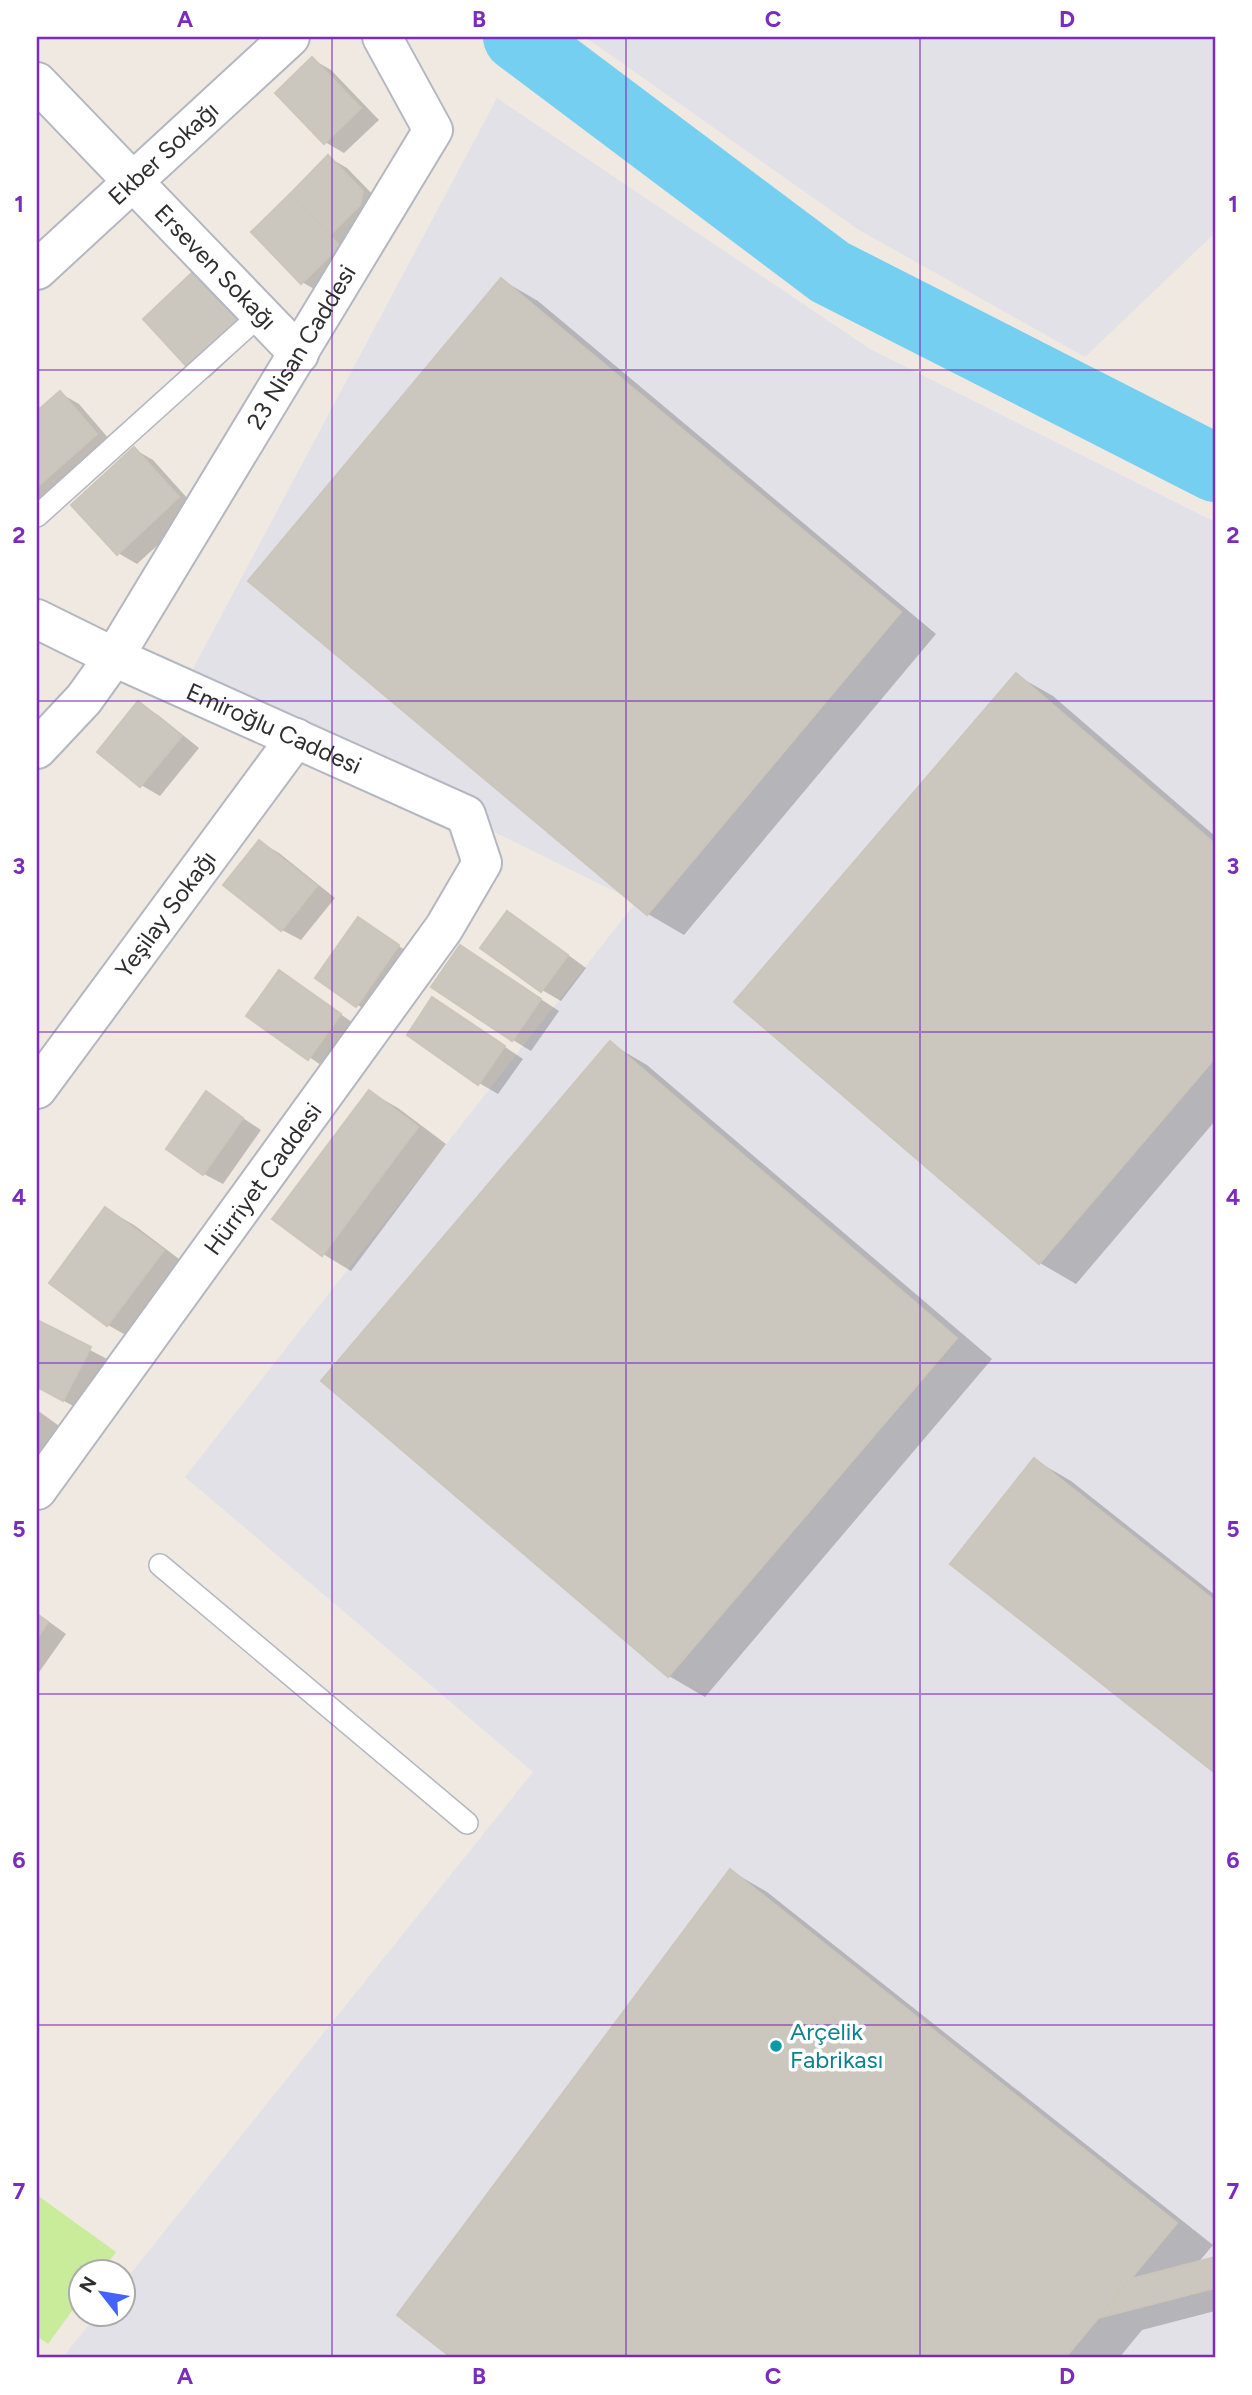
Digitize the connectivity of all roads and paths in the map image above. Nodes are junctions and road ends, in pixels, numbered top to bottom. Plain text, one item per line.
1 (290, 37) edge
2 (382, 37) edge
3 (37, 82) edge
4 (133, 181) junction
5 (37, 270) edge
6 (261, 314) junction
7 (299, 354) junction
8 (37, 516) edge
9 (37, 619) edge
10 (114, 656) junction
11 (296, 738) junction
12 (37, 748) edge
13 (482, 863) joint
14 (37, 1089) edge
15 (37, 1490) edge
16 (160, 1565) dead end
17 (467, 1823) dead end

1 - 4 street, Ekber Sokağı
2 - 7 street, 23 Nisan Caddesi
3 - 4 street, Erseven Sokağı
4 - 5 street, Ekber Sokağı
4 - 6 street, Erseven Sokağı
6 - 7 street, Erseven Sokağı
6 - 8 lane
7 - 10 street, 23 Nisan Caddesi
9 - 10 street, Emiroğlu Caddesi
10 - 11 street, Emiroğlu Caddesi
10 - 12 street, 23 Nisan Caddesi
11 - 13 street, Emiroğlu Caddesi
11 - 14 street, Yeşilay Sokağı
13 - 15 street, Hürriyet Caddesi
16 - 17 lane

